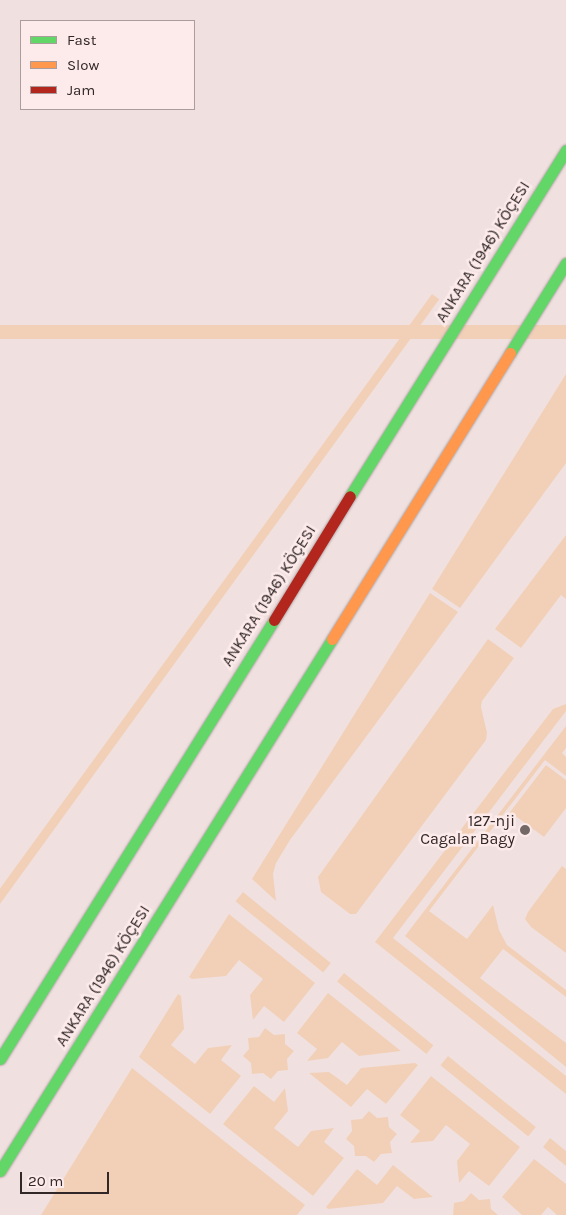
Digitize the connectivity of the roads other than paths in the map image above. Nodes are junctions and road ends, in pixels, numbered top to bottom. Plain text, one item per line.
1 (566, 150) edge
2 (566, 263) edge
3 (0, 1059) edge
4 (0, 1172) edge

1 - 3 main road, ANKARA (1946) KÖÇESI
2 - 4 main road, ANKARA (1946) KÖÇESI

